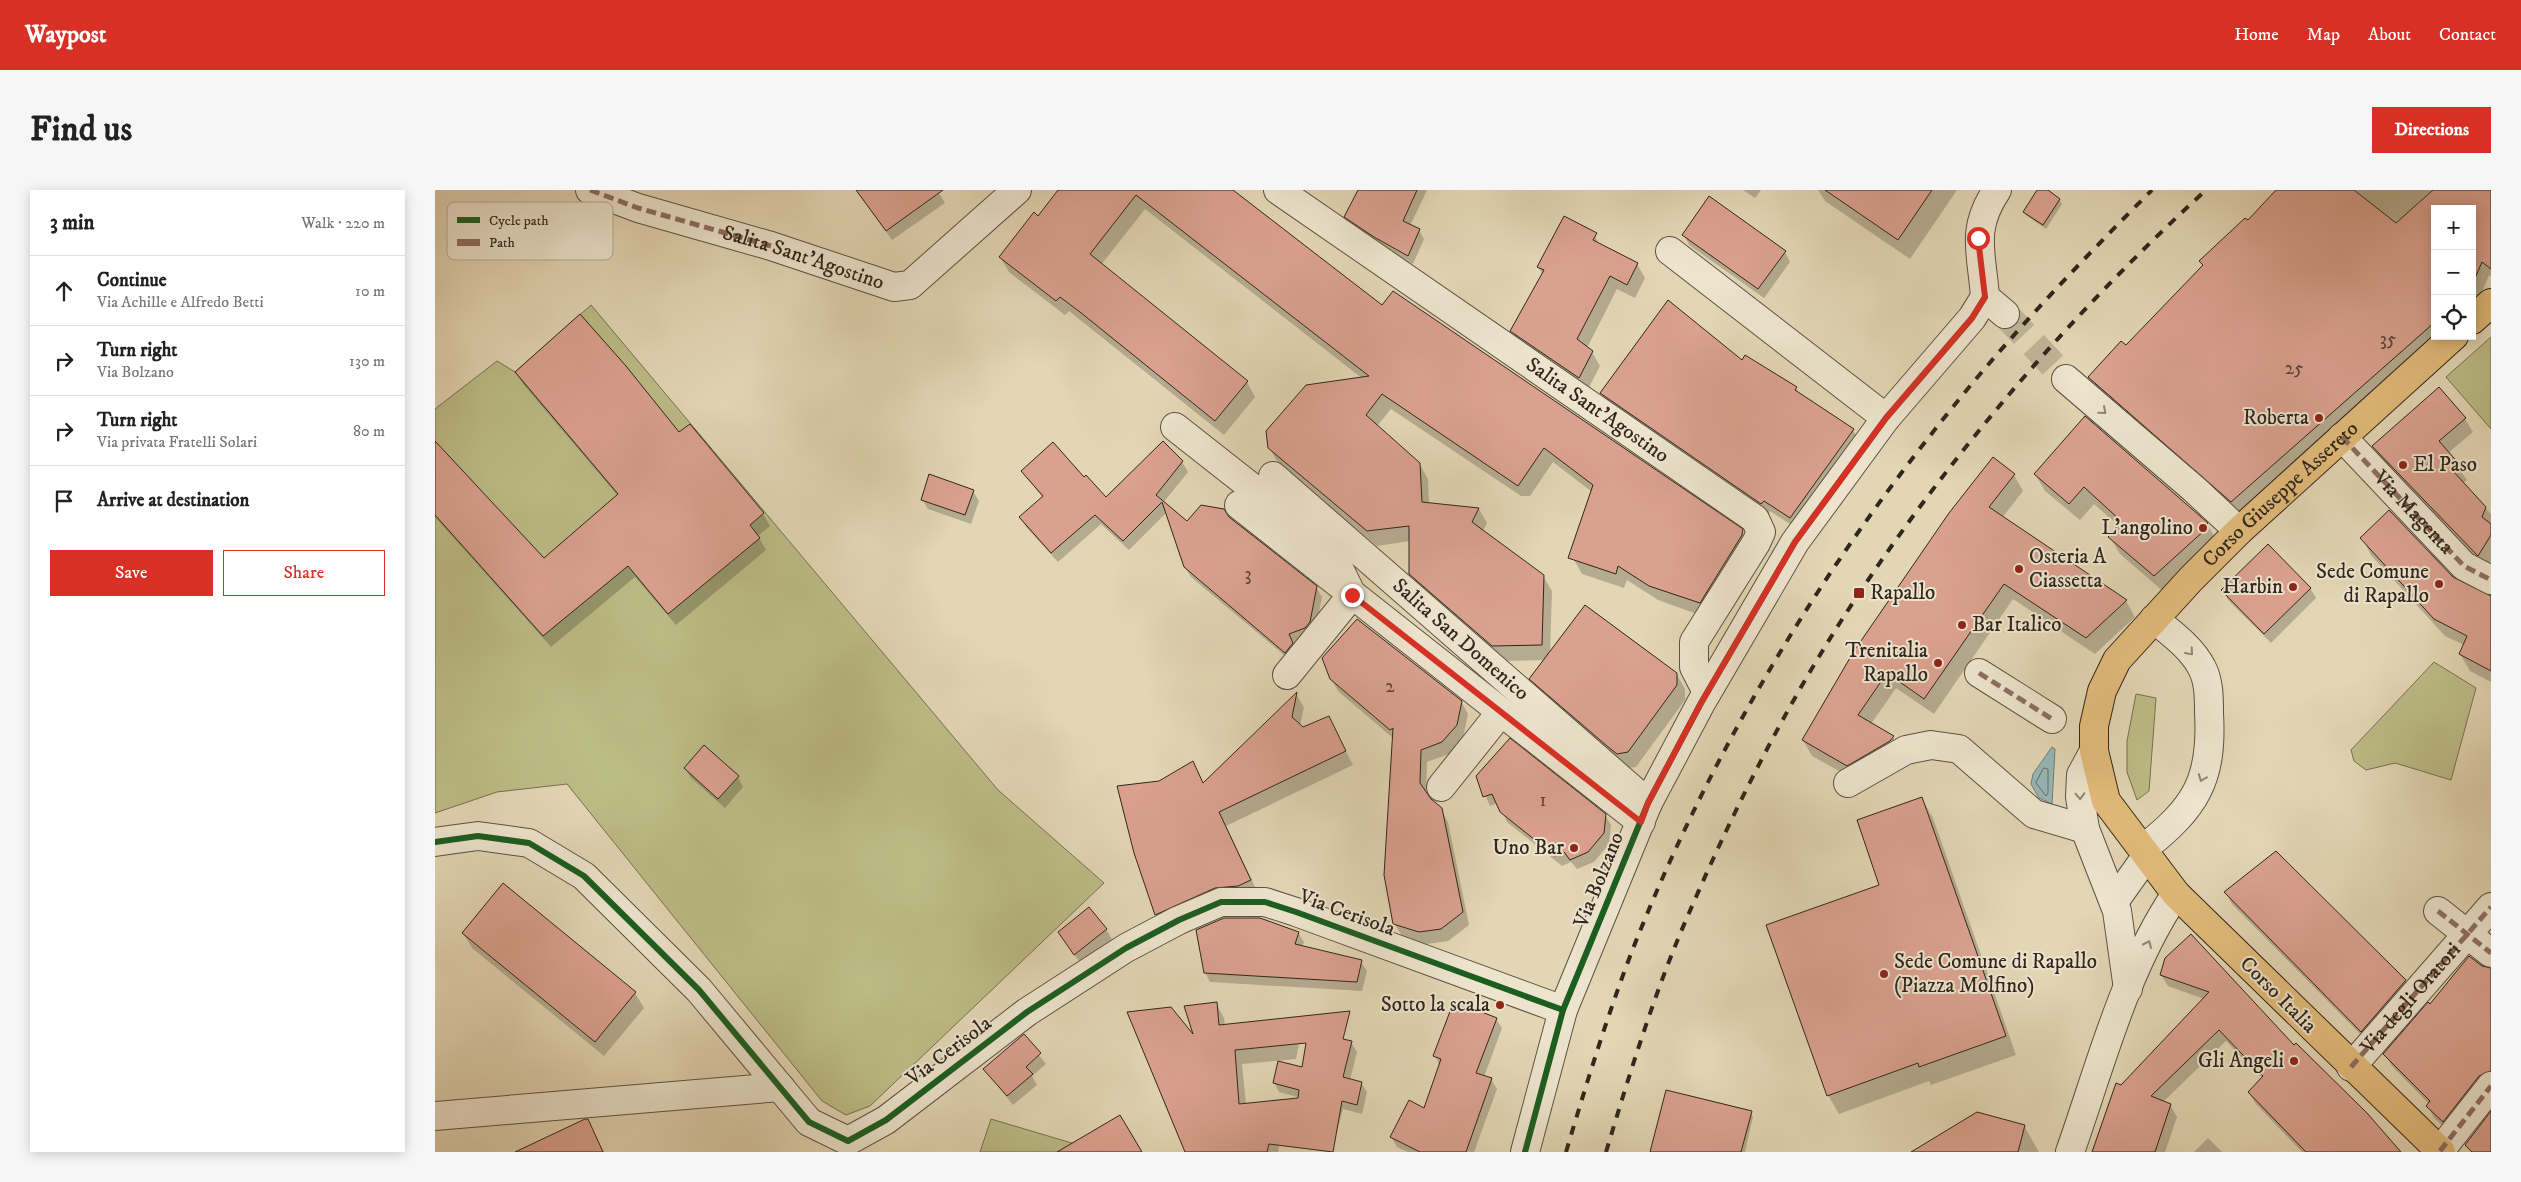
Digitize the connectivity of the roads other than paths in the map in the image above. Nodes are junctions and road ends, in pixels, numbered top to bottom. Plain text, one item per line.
1 (590, 190) edge
2 (1017, 190) edge
3 (1278, 190) edge
4 (1997, 190) edge
5 (1670, 251) dead end
6 (2491, 303) edge
7 (2476, 316) edge
8 (2450, 340) edge
9 (2066, 379) tunnel mouth
10 (1886, 418) junction
11 (1175, 427) dead end
12 (2342, 437) junction
13 (1273, 476) dead end
14 (1239, 505) dead end
15 (2239, 531) junction
16 (2491, 580) edge
17 (1352, 595) junction
18 (2154, 619) junction
19 (1979, 673) dead end
20 (1287, 675) dead end
21 (1707, 692) junction
22 (1501, 712) junction
23 (2052, 719) dead end
24 (2094, 751) junction
25 (1848, 783) dead end
26 (1441, 787) dead end
27 (1644, 812) junction
28 (2085, 829) junction
29 (435, 842) edge
30 (2146, 852) junction
31 (2176, 894) junction
32 (2114, 902) junction
33 (2491, 907) edge
34 (2438, 911) dead end
35 (2466, 935) junction
36 (2491, 953) edge
37 (2128, 989) junction
38 (1563, 1010) junction
39 (2351, 1067) junction
40 (2491, 1086) edge
41 (780, 1087) junction
42 (435, 1116) edge
43 (2440, 1151) edge
44 (1525, 1152) edge
45 (2070, 1152) edge

1 - 2 street, Salita Sant'Agostino
3 - 21 street, Salita Sant'Agostino
4 - 10 street, Via Bolzano
5 - 10 street
6 - 7 main road
8 - 12 main road, Corso Giuseppe Assereto
9 -> 15 street
10 - 21 street, Via Bolzano
11 - 17 street
12 - 15 main road, Corso Giuseppe Assereto
12 - 16 street, Via Magenta
13 - 27 street, Salita San Domenico
14 - 17 street
15 - 18 main road, Corso Giuseppe Assereto
17 - 20 street
17 - 22 street
18 - 24 main road, Corso Giuseppe Assereto
18 -> 30 street
19 - 23 street
21 - 27 street, Via Bolzano
22 - 26 street
22 - 27 street
24 -> 28 street
24 - 30 main road, Corso Italia
25 - 28 street
27 - 38 street, Via Bolzano
28 - 32 street
29 - 41 street, Via Cerisola
30 - 31 main road, Corso Italia
30 - 32 street
37 -> 31 street
31 - 39 main road, Corso Italia
32 - 37 street
33 - 35 street, Via degli Oratori
34 - 35 street
35 - 36 street
35 - 39 street, Via degli Oratori
37 - 45 street
38 - 41 street, Via Cerisola
38 - 44 street, Via Bolzano
39 - 43 main road, Corso Italia
40 - 43 street
41 - 42 street

